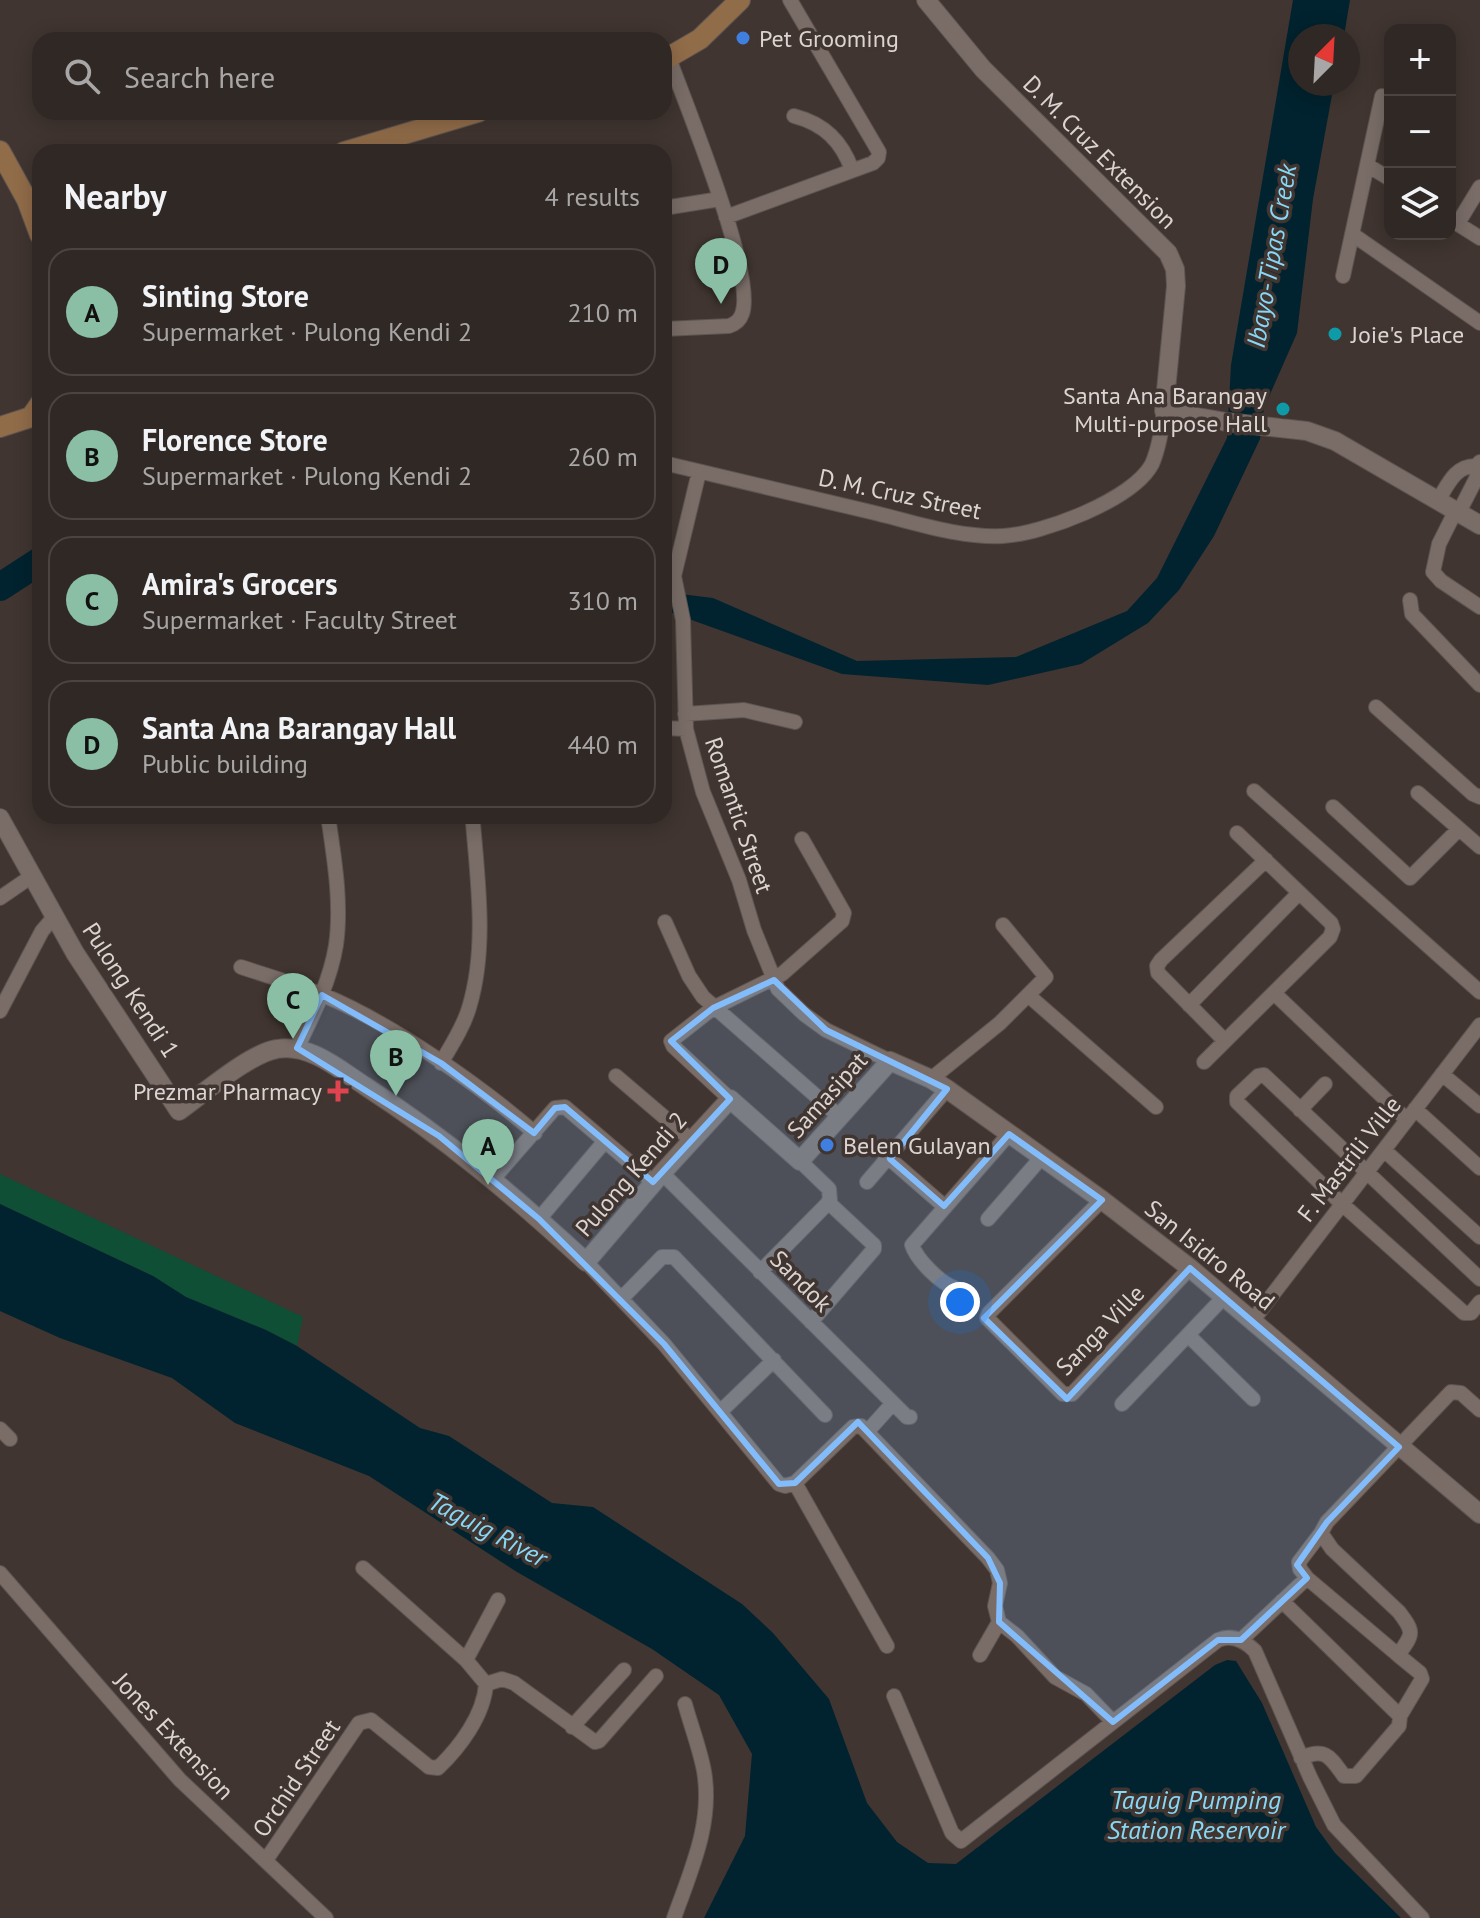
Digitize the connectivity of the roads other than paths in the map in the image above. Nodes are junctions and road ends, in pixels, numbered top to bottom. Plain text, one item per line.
1 (740, 0) edge
2 (790, 0) edge
3 (926, 0) edge
4 (672, 56) edge
5 (672, 72) edge
6 (1382, 96) dead end
7 (794, 116) dead end
8 (451, 120) edge
9 (371, 144) edge
10 (0, 151) edge
11 (1367, 165) junction
12 (852, 170) junction
13 (1384, 175) edge
14 (1480, 187) edge
15 (720, 199) junction
16 (672, 207) edge
17 (32, 213) edge
18 (726, 217) junction
19 (1456, 218) edge
20 (1456, 222) edge
21 (1352, 234) junction
22 (1480, 238) edge
23 (1343, 276) dead end
24 (1478, 316) edge
25 (672, 329) edge
26 (1164, 411) junction
27 (32, 414) edge
28 (0, 427) edge
29 (1478, 464) edge
30 (672, 465) edge
31 (699, 472) junction
32 (1450, 480) junction
33 (1469, 492) junction
34 (1439, 499) junction
35 (1458, 511) junction
36 (1480, 525) edge
37 (1410, 600) dead end
38 (1480, 607) edge
39 (1480, 685) edge
40 (1376, 707) dead end
41 (686, 722) junction
42 (795, 722) dead end
43 (672, 726) edge
44 (1254, 791) dead end
45 (1418, 793) dead end
46 (1480, 797) edge
47 (1333, 807) dead end
48 (0, 818) edge
49 (329, 824) edge
50 (473, 824) edge
51 (1459, 829) junction
52 (1237, 833) dead end
53 (802, 839) dead end
54 (1480, 847) edge
55 (1266, 860) junction
56 (32, 876) junction
57 (1299, 893) junction
58 (0, 898) edge
59 (55, 916) junction
60 (665, 922) dead end
61 (1003, 925) dead end
62 (241, 967) dead end
63 (774, 980) junction
64 (1480, 992) edge
65 (1274, 993) junction
66 (322, 995) junction
67 (1028, 995) junction
68 (1189, 1005) junction
69 (713, 1008) junction
70 (0, 1011) edge
71 (1477, 1036) edge
72 (1225, 1041) junction
73 (297, 1048) junction
74 (890, 1061) junction
75 (1204, 1062) dead end
76 (441, 1063) junction
77 (1442, 1074) junction
78 (616, 1076) dead end
79 (939, 1084) junction
80 (1325, 1084) dead end
81 (730, 1099) junction
82 (1480, 1106) edge
83 (1156, 1107) dead end
84 (1300, 1110) junction
85 (1411, 1114) junction
86 (840, 1117) junction
87 (535, 1133) junction
88 (1009, 1134) junction
89 (691, 1140) junction
90 (605, 1141) junction
91 (1384, 1150) junction
92 (1041, 1158) junction
93 (890, 1159) junction
94 (800, 1161) junction
95 (1480, 1168) edge
96 (1367, 1172) junction
97 (494, 1178) junction
98 (658, 1178) junction
99 (867, 1182) dead end
100 (1102, 1200) junction
101 (828, 1202) junction
102 (1342, 1204) junction
103 (944, 1206) junction
104 (539, 1219) junction
105 (988, 1219) dead end
106 (1480, 1237) edge
107 (586, 1262) junction
108 (1190, 1268) junction
109 (760, 1272) junction
110 (1480, 1279) edge
111 (955, 1288) dead end
112 (1225, 1296) junction
113 (622, 1298) junction
114 (1480, 1302) edge
115 (1253, 1320) junction
116 (811, 1322) junction
117 (1188, 1335) junction
118 (774, 1360) junction
119 (1253, 1399) dead end
120 (893, 1403) junction
121 (1122, 1404) dead end
122 (1480, 1410) edge
123 (720, 1412) junction
124 (825, 1415) dead end
125 (910, 1417) dead end
126 (867, 1432) junction
127 (1399, 1447) junction
128 (795, 1483) junction
129 (1480, 1514) edge
130 (1321, 1533) junction
131 (363, 1568) dead end
132 (0, 1573) edge
133 (1307, 1578) junction
134 (498, 1600) dead end
135 (1282, 1601) junction
136 (999, 1622) junction
137 (1241, 1640) junction
138 (887, 1646) dead end
139 (980, 1655) dead end
140 (1398, 1655) junction
141 (466, 1660) junction
142 (624, 1670) dead end
143 (656, 1676) dead end
144 (486, 1684) junction
145 (894, 1696) dead end
146 (685, 1704) dead end
147 (1400, 1716) junction
148 (1113, 1722) junction
149 (572, 1727) junction
150 (1301, 1758) junction
151 (266, 1860) junction
152 (326, 1918) edge
153 (674, 1918) edge
154 (1422, 1918) edge

1 - 4 main road
2 - 12 street
3 - 26 street, D. M. Cruz Extension
5 - 15 street
6 - 11 street
7 - 12 street
8 - 9 main road
10 - 17 main road
11 - 13 street
11 - 21 street
12 - 18 street
14 - 19 street
15 - 16 street
15 - 18 street
18 - 25 street
20 - 22 street
21 - 23 street
21 - 24 street
26 - 31 street, D. M. Cruz Street
26 - 34 street
27 - 28 main road
29 - 32 street
29 - 33 street
30 - 31 street, D. M. Cruz Street
31 - 41 street, Romantic Street
32 - 33 street
32 - 34 street
33 - 35 street
34 - 35 street
35 - 36 street
35 - 38 street
37 - 39 street
40 - 46 street
41 - 42 street
41 - 43 street
41 - 63 street, Romantic Street
44 - 64 street
45 - 51 street
47 - 51 street
48 - 56 street, Pulong Kendi 1
49 - 66 street
50 - 76 street
51 - 54 street
52 - 55 street
53 - 63 street
55 - 57 street
55 - 68 street
56 - 58 street
56 - 59 street, Pulong Kendi 1
57 - 65 street
57 - 68 street
59 - 70 street
59 - 73 street, Pulong Kendi 1
60 - 69 street
61 - 67 street
62 - 66 street
63 - 69 street
63 - 74 street, Romantic Street
65 - 72 street
65 - 85 street
66 - 73 street
66 - 76 street
67 - 79 street
67 - 83 street
68 - 72 street
69 - 81 street
69 - 86 street
71 - 77 street, F. Mastrili Ville
72 - 75 street
73 - 97 street, Pulong Kendi 2
74 - 79 street, San Isidro Road
74 - 86 street, Samasipat
76 - 87 street
77 - 82 street
77 - 85 street, F. Mastrili Ville
78 - 89 street
79 - 88 street, San Isidro Road
79 - 93 street
80 - 84 street
81 - 89 street, Pulong Kendi 2
81 - 94 street
84 - 96 street
84 - 102 street
85 - 91 street, F. Mastrili Ville
85 - 95 street
86 - 94 street, Samasipat
87 - 90 street, Sandok
87 - 97 street
88 - 92 street, San Isidro Road
88 - 103 street
89 - 98 street, Pulong Kendi 2
90 - 98 street, Sandok
90 - 104 street
91 - 96 street, F. Mastrili Ville
91 - 106 street
92 - 100 street, San Isidro Road
92 - 105 street
93 - 99 street
93 - 103 street
94 - 101 street
96 - 102 street, F. Mastrili Ville
96 - 110 street
97 - 104 street, Pulong Kendi 2
98 - 107 street, Pulong Kendi 2
98 - 109 street, Sandok
100 - 108 street, San Isidro Road
100 - 108 street, Sanga Ville
101 - 109 street
101 - 116 street
102 - 114 street
102 - 115 street, F. Mastrili Ville
103 - 111 street
104 - 107 street, Pulong Kendi 2
107 - 113 street
108 - 112 street, San Isidro Road
109 - 116 street, Sandok
112 - 115 street, San Isidro Road
112 - 117 street
113 - 118 street
113 - 123 street
115 - 127 street, San Isidro Road
116 - 120 street, Sandok
117 - 119 street
117 - 121 street
118 - 123 street
118 - 124 street
120 - 125 street, Sandok
120 - 126 street
122 - 127 street
123 - 128 street
126 - 128 street
126 - 136 street
127 - 129 street, San Isidro Road
127 - 130 street
128 - 138 street
130 - 133 street
130 - 140 street
131 - 141 street
132 - 151 street, Jones Extension
133 - 135 street
133 - 140 street
134 - 141 street
135 - 137 street
135 - 147 street
136 - 139 street
136 - 148 street
137 - 148 street
137 - 150 street
140 - 147 street
141 - 144 street
142 - 149 street
143 - 149 street
144 - 149 street
144 - 151 street, Orchid Street
145 - 148 street
146 - 153 street
147 - 150 street
150 - 154 street
151 - 152 street, Jones Extension

